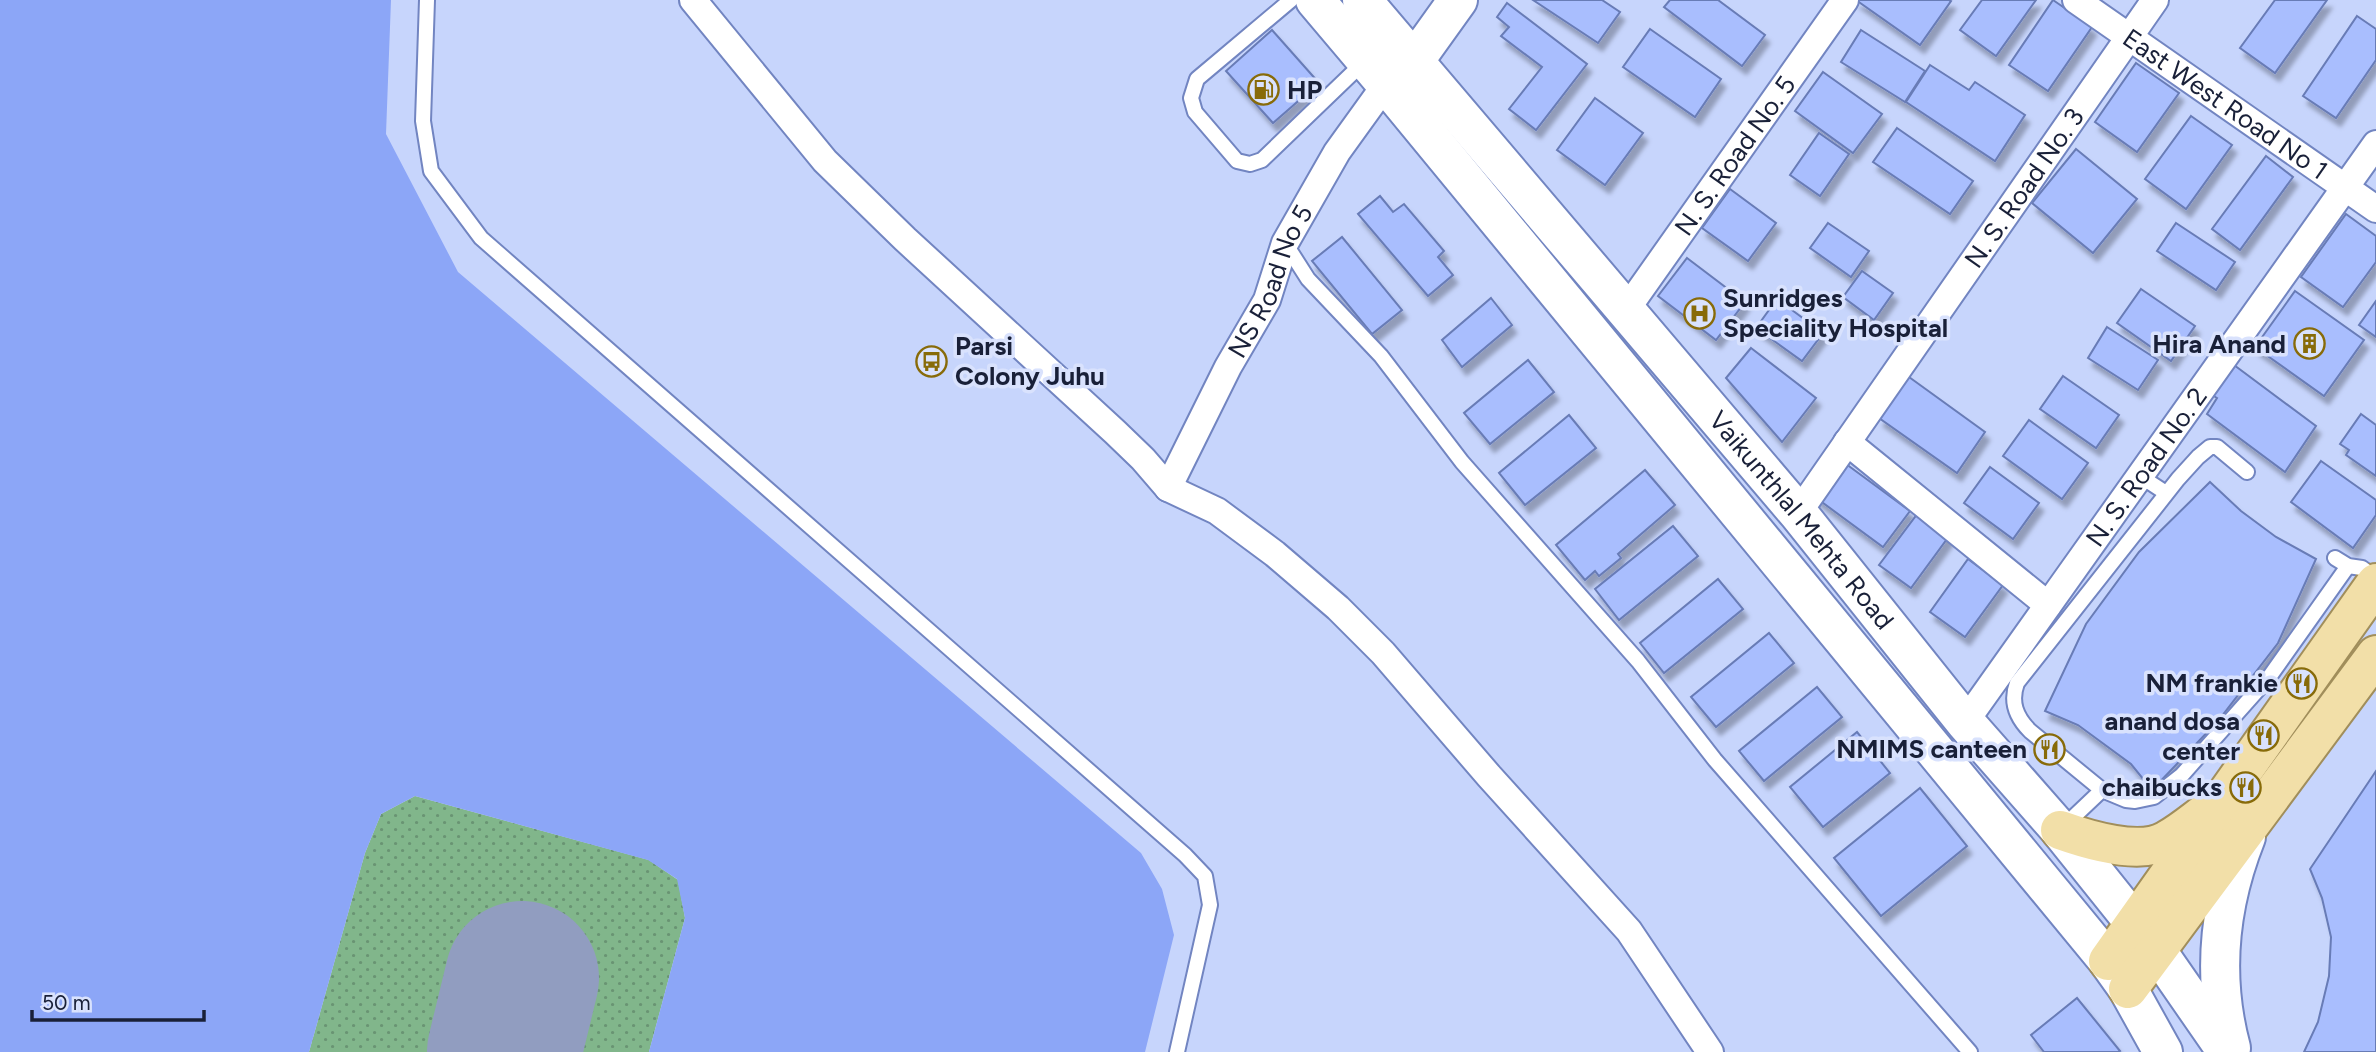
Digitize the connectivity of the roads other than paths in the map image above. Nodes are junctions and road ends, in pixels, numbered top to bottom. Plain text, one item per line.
1 (427, 0) edge
2 (693, 0) edge
3 (1291, 0) edge
4 (1315, 0) edge
5 (1362, 0) edge
6 (1458, 0) edge
7 (1845, 0) edge
8 (2076, 0) edge
9 (2155, 0) edge
10 (2127, 37) junction
11 (1415, 60) junction
12 (1376, 72) junction
13 (2376, 145) edge
14 (2345, 187) junction
15 (2376, 209) edge
16 (1285, 243) junction
17 (1626, 310) junction
18 (1847, 442) junction
19 (2247, 472) dead end
20 (2140, 476) junction
21 (1168, 488) junction
22 (2166, 493) junction
23 (1798, 513) junction
24 (2353, 569) edge
25 (2376, 578) edge
26 (2048, 605) junction
27 (2376, 654) edge
28 (2023, 669) junction
29 (1965, 722) junction
30 (2102, 790) junction
31 (2221, 802) junction
32 (2250, 825) junction
33 (2060, 830) junction
34 (2146, 938) junction
35 (2118, 975) junction
36 (1177, 1052) edge
37 (1710, 1052) edge
38 (1969, 1052) edge
39 (2163, 1052) edge
40 (2227, 1052) edge
41 (2232, 1052) edge

1 - 36 lane
2 - 21 street
3 - 12 lane
4 - 12 main road, Vaikunthlal Mehta Road
5 - 11 main road, Vaikunthlal Mehta Road
6 - 11 main road
7 - 17 street, N. S. Road No. 5
8 - 10 street, East West Road No 1
9 - 10 street, N. S. Road No. 3
10 - 14 street, East West Road No 1
10 - 18 street, N. S. Road No. 3
11 - 12 main road
11 - 17 main road, Vaikunthlal Mehta Road
12 - 16 street, NS Road No 5
12 - 35 main road, Vaikunthlal Mehta Road
13 - 14 street, N. S. Road No. 2
14 - 15 street, East West Road No 1
14 - 20 street, N. S. Road No. 2
16 - 21 street, NS Road No 5
16 - 38 lane
17 - 23 main road, Vaikunthlal Mehta Road
18 - 23 street, N. S. Road No. 3
18 - 26 street
19 - 22 lane
20 - 22 lane
20 - 26 street, N. S. Road No. 2
21 - 37 street
22 - 28 lane
23 - 29 main road, Vaikunthlal Mehta Road
24 - 25 lane
24 - 30 lane
24 - 31 main road
26 - 28 street, N. S. Road No. 2
27 - 32 main road
28 - 29 street, N. S. Road No. 2
28 - 30 lane
29 - 33 main road, Vaikunthlal Mehta Road
30 - 33 lane
31 - 33 main road
31 - 34 main road
32 - 34 main road
32 - 41 main road
33 - 34 main road, Vaikunthlal Mehta Road
34 - 35 main road
34 - 40 main road, Vaikunthlal Mehta Road
35 - 39 main road, Vaikunthlal Mehta Road

